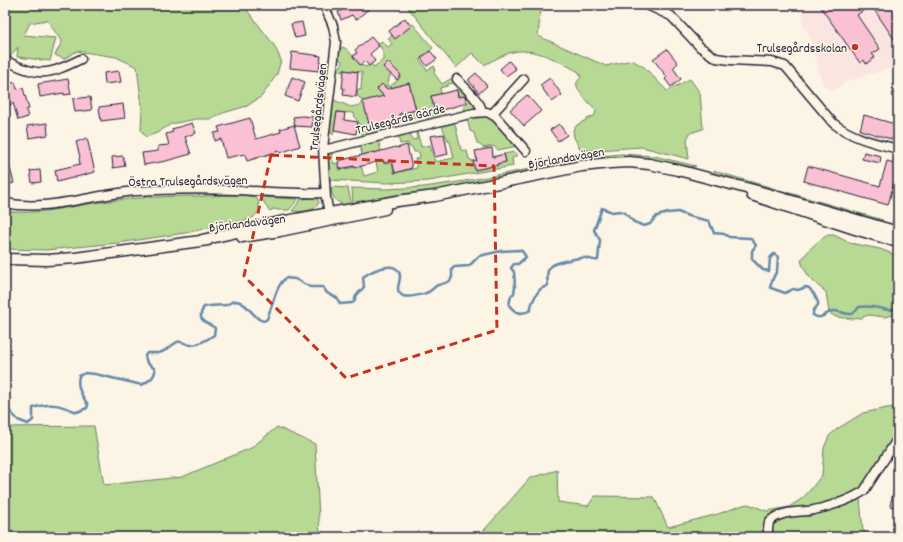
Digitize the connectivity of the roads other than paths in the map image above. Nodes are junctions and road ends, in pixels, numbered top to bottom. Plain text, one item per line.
1 (324, 5) edge
2 (653, 6) edge
3 (81, 59) dead end
4 (5, 60) edge
5 (457, 79) dead end
6 (524, 79) dead end
7 (482, 111) junction
8 (492, 114) junction
9 (323, 148) junction
10 (898, 150) edge
11 (526, 152) dead end
12 (325, 193) junction
13 (5, 204) edge
14 (330, 217) junction
15 (898, 220) edge
16 (896, 237) edge
17 (5, 259) edge
18 (898, 438) edge
19 (768, 537) edge

1 - 9 street, Trulsegårdsvägen
2 - 10 street
3 - 4 street
5 - 7 street
6 - 8 street
7 - 8 street, Trulsegårds Gärde
7 - 9 street, Trulsegårds Gärde
8 - 11 street, Trulsegårds Gärde
9 - 12 street, Trulsegårdsvägen
12 - 13 street, Östra Trulsegårdsvägen
12 - 14 street, Trulsegårdsvägen
14 - 16 street, Björlandavägen
14 - 17 street, Björlandavägen
15 - 16 street
18 - 19 street

